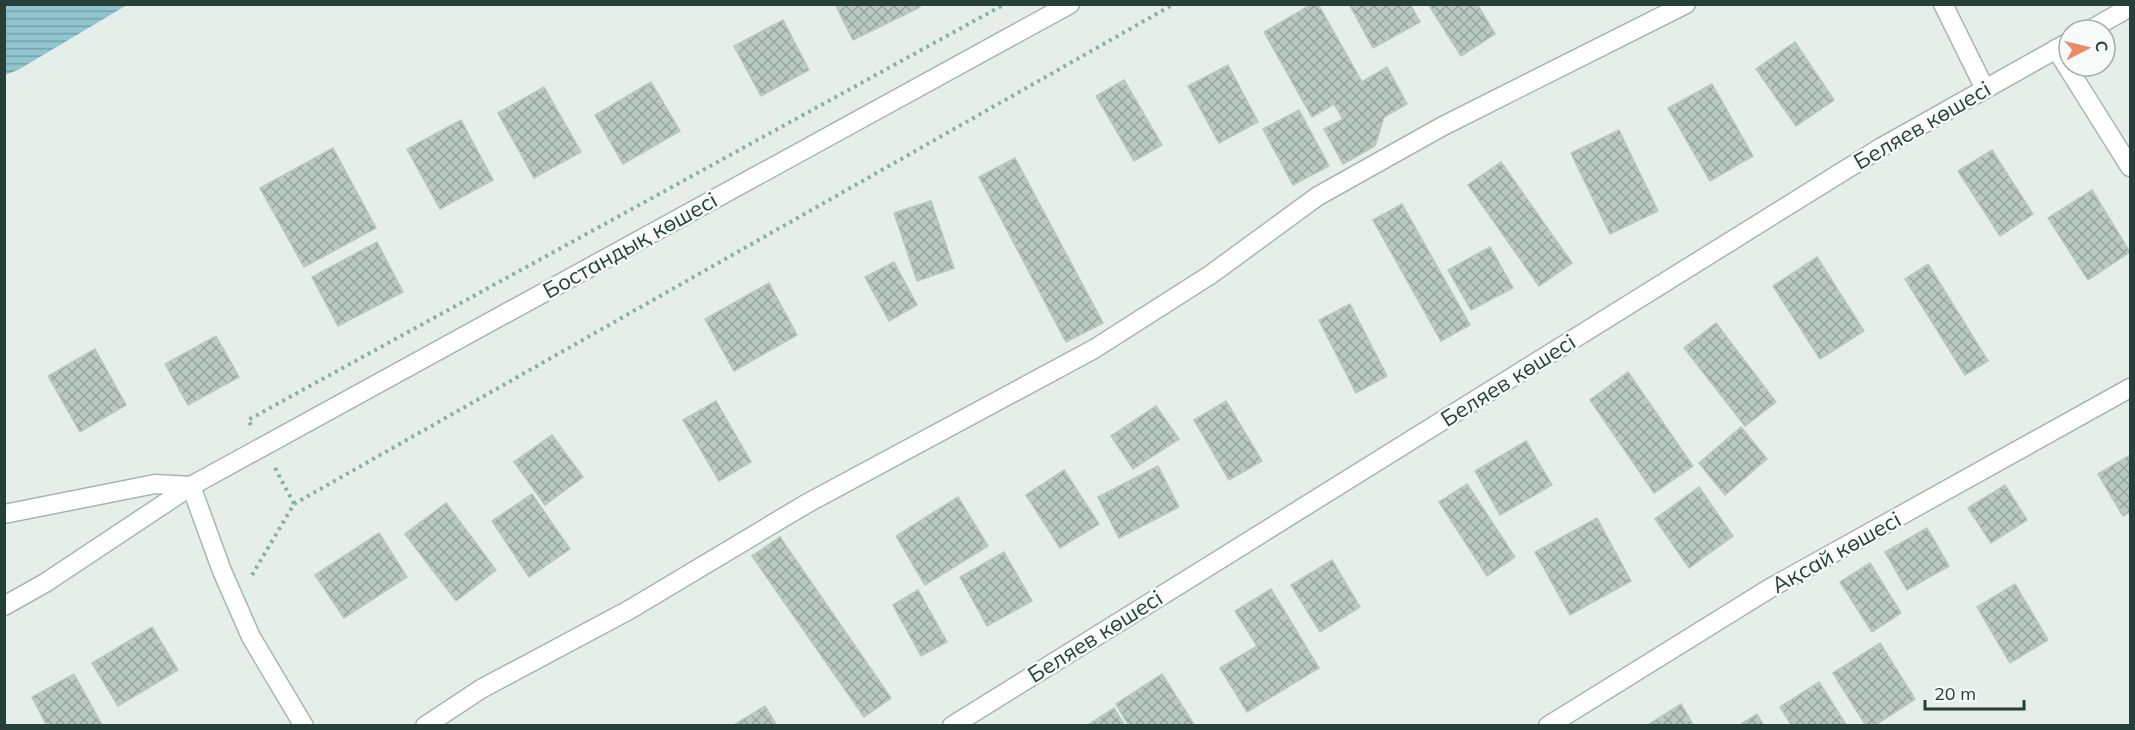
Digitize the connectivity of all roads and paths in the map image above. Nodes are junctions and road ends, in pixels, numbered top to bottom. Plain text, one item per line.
1 (1070, 4) edge
2 (1174, 4) edge
3 (1686, 4) edge
4 (1942, 4) edge
5 (2130, 7) edge
6 (2111, 18) edge
7 (2057, 49) edge
8 (2080, 78) edge
9 (1984, 89) junction
10 (2130, 167) edge
11 (2130, 388) edge
12 (191, 486) junction
13 (4, 514) edge
14 (236, 602) junction
15 (4, 606) edge
16 (304, 726) edge
17 (425, 726) edge
18 (952, 726) edge
19 (1548, 726) edge

1 - 12 street, Бостандық көшесі
2 - 14 path
3 - 17 street
4 - 9 street
5 - 6 street
7 - 9 street, Беляев көшесі
8 - 10 street
9 - 18 street, Беляев көшесі
11 - 19 street, Ақсай көшесі
12 - 13 street
12 - 14 street
12 - 15 street, Бостандық көшесі
14 - 16 street

